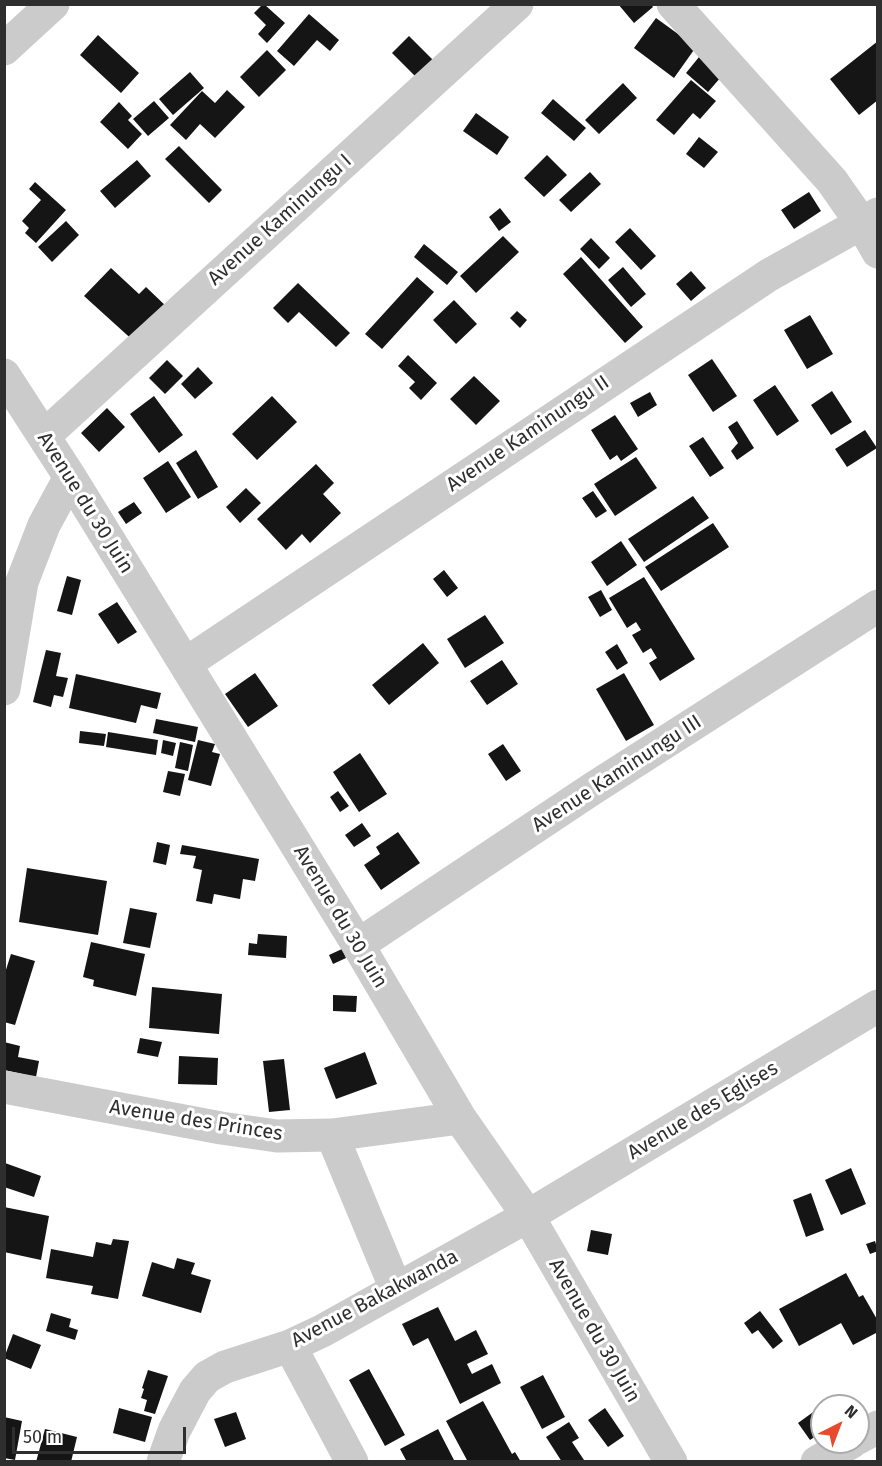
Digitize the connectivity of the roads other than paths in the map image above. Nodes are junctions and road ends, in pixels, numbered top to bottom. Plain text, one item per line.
1 (53, 4) edge
2 (517, 4) edge
3 (674, 4) edge
4 (4, 49) edge
5 (872, 230) edge
6 (4, 375) edge
7 (44, 436) junction
8 (70, 477) junction
9 (878, 606) edge
10 (185, 664) junction
11 (4, 689) edge
12 (358, 945) junction
13 (878, 1006) edge
14 (4, 1087) edge
15 (460, 1118) junction
16 (332, 1135) junction
17 (528, 1216) junction
18 (396, 1289) junction
19 (290, 1346) junction
20 (163, 1461) edge
21 (352, 1461) edge
22 (671, 1461) edge

1 - 4 street
2 - 7 street, Avenue Kaminungu I
3 - 5 street
5 - 10 street, Avenue Kaminungu II
6 - 7 street, Avenue du 30 Juin
7 - 8 street, Avenue du 30 Juin
8 - 10 street, Avenue du 30 Juin
8 - 11 street
9 - 12 street, Avenue Kaminungu III
10 - 12 street, Avenue du 30 Juin
12 - 15 street, Avenue du 30 Juin
13 - 17 street, Avenue des Eglises
14 - 16 street, Avenue des Princes
15 - 16 street, Avenue des Princes
15 - 17 street, Avenue du 30 Juin
16 - 18 street
17 - 18 street, Avenue Bakakwanda
17 - 22 street, Avenue du 30 Juin
18 - 19 street, Avenue Bakakwanda
19 - 20 street, Avenue Bakakwanda
19 - 21 street

